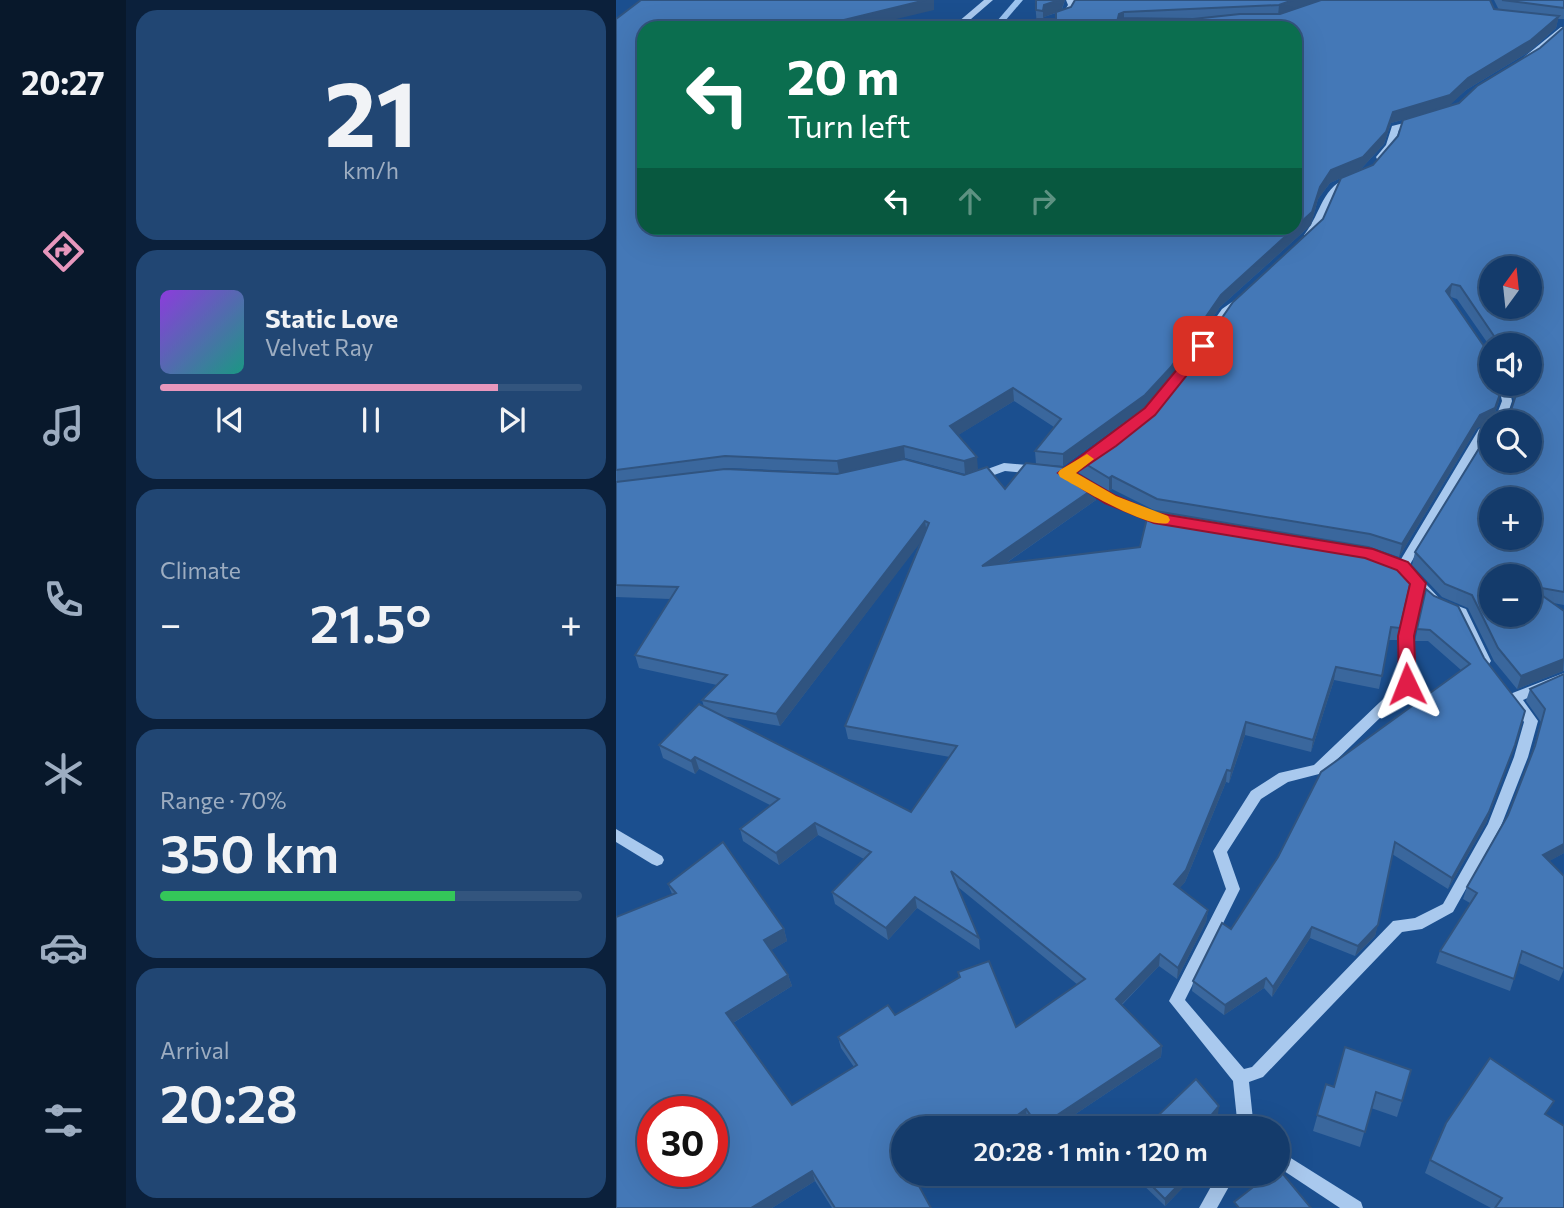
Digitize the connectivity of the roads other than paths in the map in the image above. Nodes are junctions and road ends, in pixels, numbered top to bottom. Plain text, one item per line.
1 (989, 0) edge
2 (1070, 0) edge
3 (964, 21) edge
4 (1048, 21) edge
5 (1550, 23) edge
6 (1564, 27) edge
7 (1514, 65) edge
8 (1430, 118) edge
9 (1374, 164) edge
10 (1366, 173) edge
11 (1300, 244) edge
12 (1246, 294) edge
13 (1167, 392) edge
14 (1479, 438) edge
15 (1100, 451) edge
16 (1066, 473) junction
17 (966, 481) edge
18 (1179, 523) edge
19 (1419, 583) junction
20 (1494, 673) edge
21 (1564, 678) edge
22 (616, 835) edge
23 (657, 859) dead end
24 (1241, 1078) junction
25 (1245, 1116) edge
26 (1290, 1166) edge
27 (1221, 1186) edge
28 (1207, 1208) edge
29 (1355, 1208) edge

1 - 3 street
2 - 4 street
5 - 6 street
6 - 7 street
8 - 9 street
10 - 11 street
12 - 13 street
14 - 19 street
15 - 16 street
16 - 17 street
16 - 18 street
19 - 20 street
19 - 24 street
21 - 24 street
22 - 23 street
24 - 25 street
26 - 29 street
27 - 28 street

